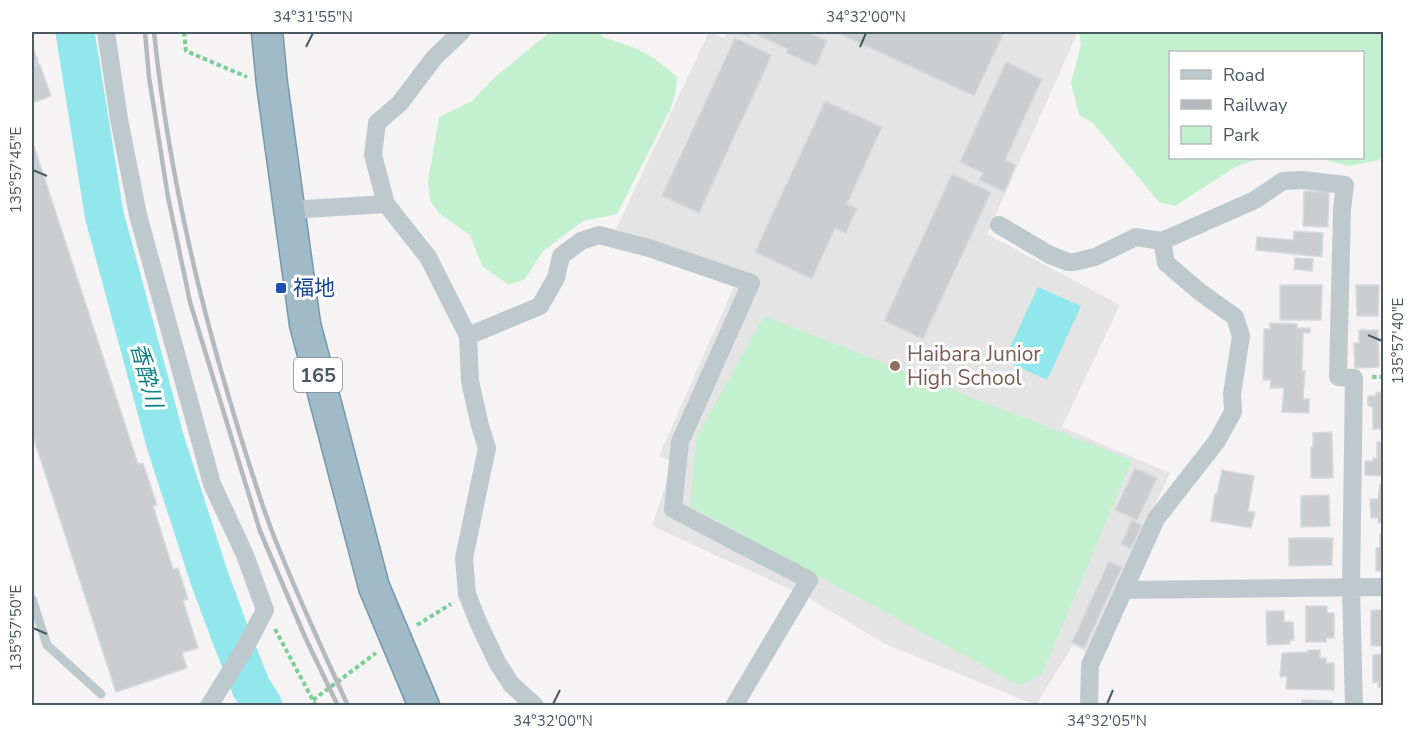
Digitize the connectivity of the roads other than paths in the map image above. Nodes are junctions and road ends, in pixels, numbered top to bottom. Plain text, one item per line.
1 (106, 32) edge
2 (267, 32) edge
3 (461, 32) edge
4 (386, 204) junction
5 (289, 210) junction
6 (999, 225) dead end
7 (1162, 241) junction
8 (468, 336) junction
9 (1383, 587) edge
10 (1351, 588) junction
11 (1124, 590) junction
12 (32, 599) edge
13 (101, 694) dead end
14 (209, 705) edge
15 (424, 705) edge
16 (535, 705) edge
17 (734, 705) edge
18 (1089, 705) edge
19 (1354, 705) edge

1 - 14 street
2 - 5 highway, 165
3 - 4 street
4 - 5 street
4 - 8 street
5 - 15 highway, 165
6 - 7 street
7 - 10 street
7 - 11 street
8 - 16 street
8 - 17 street
9 - 10 street
10 - 11 street
10 - 19 street
11 - 18 street
12 - 13 lane

